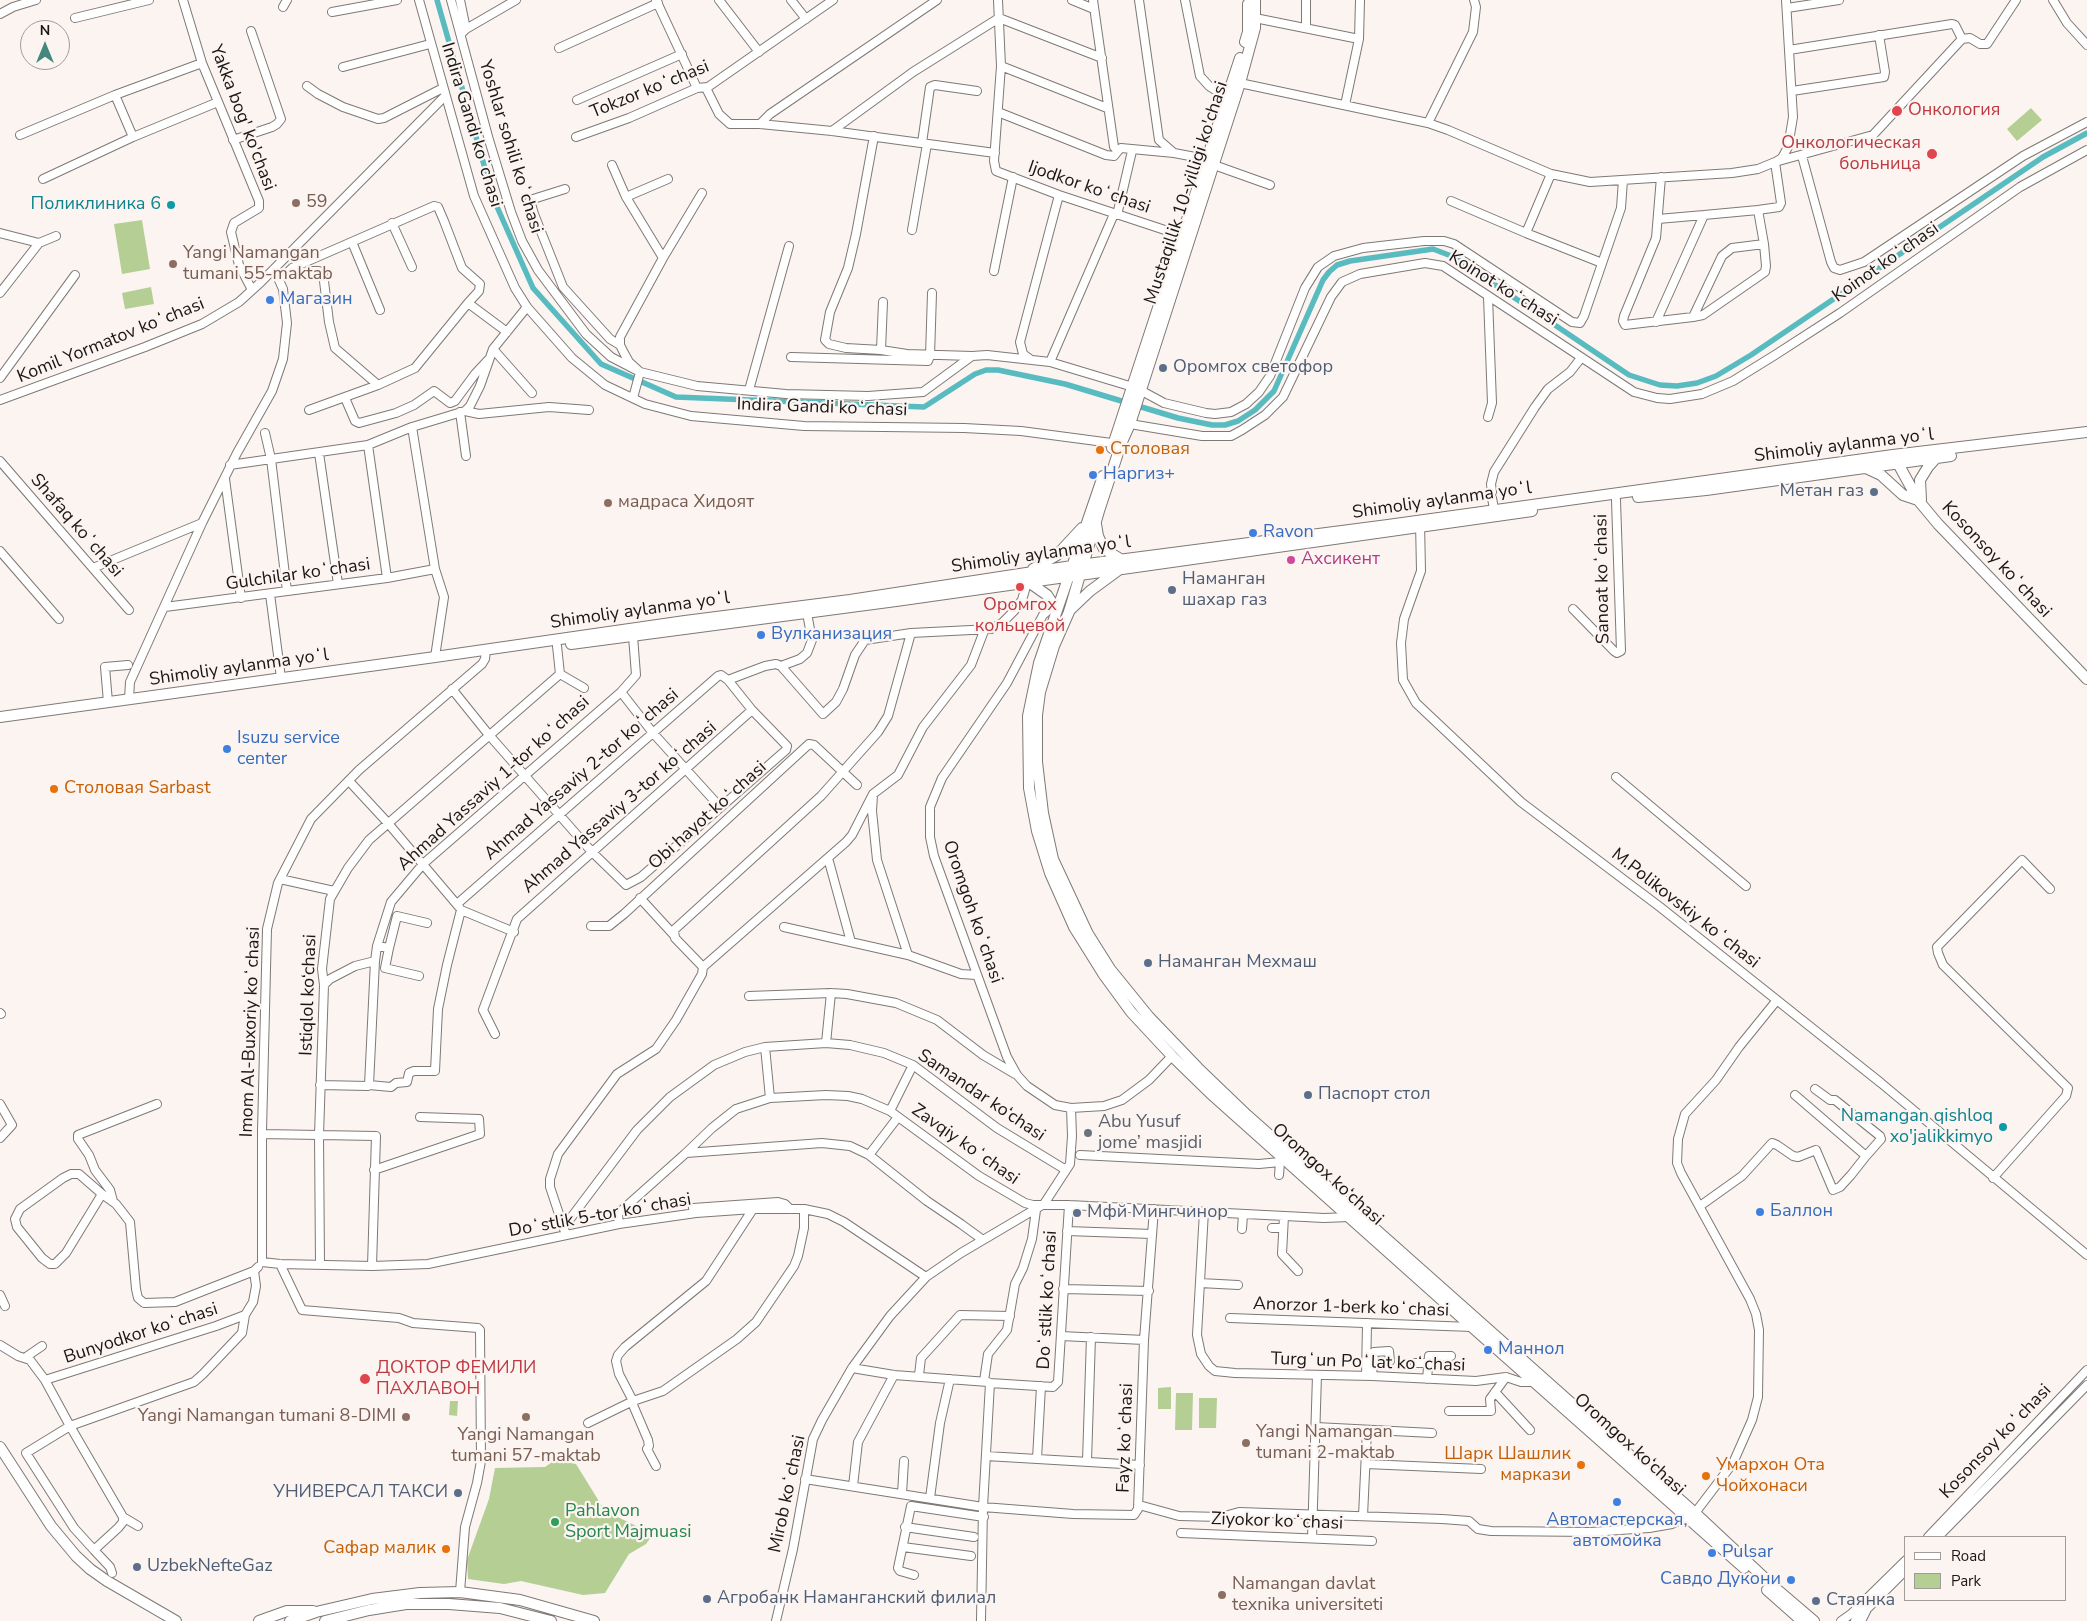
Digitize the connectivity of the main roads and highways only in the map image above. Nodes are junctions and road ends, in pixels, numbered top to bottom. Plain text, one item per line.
1 (1248, 0) edge
2 (1255, 0) edge
3 (1237, 82) junction
4 (1210, 162) junction
5 (2087, 432) edge
6 (2087, 438) edge
7 (1937, 457) junction
8 (1895, 459) junction
9 (1865, 468) junction
10 (1705, 486) junction
11 (1920, 502) junction
12 (1092, 520) junction
13 (1420, 524) junction
14 (1122, 564) junction
15 (1077, 565) junction
16 (1080, 576) junction
17 (1067, 577) junction
18 (1028, 579) junction
19 (851, 603) junction
20 (1056, 609) junction
21 (1068, 612) junction
22 (686, 625) junction
23 (1050, 645) junction
24 (486, 652) junction
25 (2087, 679) edge
26 (242, 686) junction
27 (80, 708) junction
28 (0, 717) edge
29 (0, 723) edge
30 (1286, 1158) junction
31 (1354, 1215) junction
32 (1488, 1335) junction
33 (0, 1447) edge
34 (1691, 1516) junction
35 (1865, 1611) road end
36 (316, 1612) junction
37 (176, 1621) edge
38 (259, 1621) edge
39 (290, 1621) edge
40 (325, 1621) edge
41 (551, 1621) edge
42 (594, 1621) edge
43 (1802, 1621) edge
44 (1814, 1621) edge
45 (1860, 1621) edge

1 - 3 main road, Mustaqillik 10-yilligi ko'chasi
2 - 3 main road, Mustaqillik 10-yilligi ko'chasi
3 - 4 main road, Mustaqillik 10-yilligi ko'chasi
3 - 4 main road, Mustaqillik 10-yilligi ko'chasi
4 - 12 main road, Mustaqillik 10-yilligi ko'chasi
5 - 8 main road, Shimoliy aylanma yoʻl
6 - 7 main road, Shimoliy aylanma yoʻl
7 - 8 main road, Shimoliy aylanma yoʻl
7 - 11 main road
8 - 9 main road, Shimoliy aylanma yoʻl
8 - 10 main road, Shimoliy aylanma yoʻl
8 - 11 main road, Kosonsoy koʻchasi
9 - 10 main road, Shimoliy aylanma yoʻl
9 - 11 main road
10 - 13 main road, Shimoliy aylanma yoʻl
10 - 13 main road, Shimoliy aylanma yoʻl
11 - 25 main road, Kosonsoy koʻchasi
12 - 14 main road
12 - 15 main road, Mustaqillik 10-yilligi ko'chasi
12 - 18 main road
13 - 14 main road, Shimoliy aylanma yoʻl
14 - 15 main road, Shimoliy aylanma yoʻl
14 - 16 main road, Shimoliy aylanma yoʻl
14 - 21 main road
15 - 16 main road
15 - 17 main road
15 - 18 main road, Shimoliy aylanma yoʻl
16 - 17 main road, Shimoliy aylanma yoʻl
16 - 21 main road
17 - 18 main road, Shimoliy aylanma yoʻl
17 - 20 main road
18 - 19 main road, Shimoliy aylanma yoʻl
18 - 20 main road
19 - 22 main road, Shimoliy aylanma yoʻl
19 - 22 main road, Shimoliy aylanma yoʻl
20 - 23 main road
21 - 23 main road
22 - 24 main road, Shimoliy aylanma yoʻl
22 - 24 main road, Shimoliy aylanma yoʻl
23 - 30 main road, Oromgox ko‘chasi
23 - 30 main road, Oromgox ko‘chasi
24 - 26 main road, Shimoliy aylanma yoʻl
24 - 26 main road, Shimoliy aylanma yoʻl
26 - 27 main road, Shimoliy aylanma yoʻl
26 - 27 main road, Shimoliy aylanma yoʻl
27 - 28 main road, Shimoliy aylanma yoʻl
27 - 29 main road, Shimoliy aylanma yoʻl
30 - 31 main road, Oromgox ko‘chasi
31 - 32 main road, Oromgox ko‘chasi
31 - 32 main road, Oromgox ko‘chasi
32 - 34 main road, Oromgox ko‘chasi
32 - 34 main road, Oromgox ko‘chasi
33 - 37 main road
34 - 43 main road, Oromgox ko‘chasi
34 - 44 main road, Oromgox ko‘chasi
35 - 45 main road
36 - 38 main road
36 - 39 main road
36 - 42 main road
40 - 41 main road

